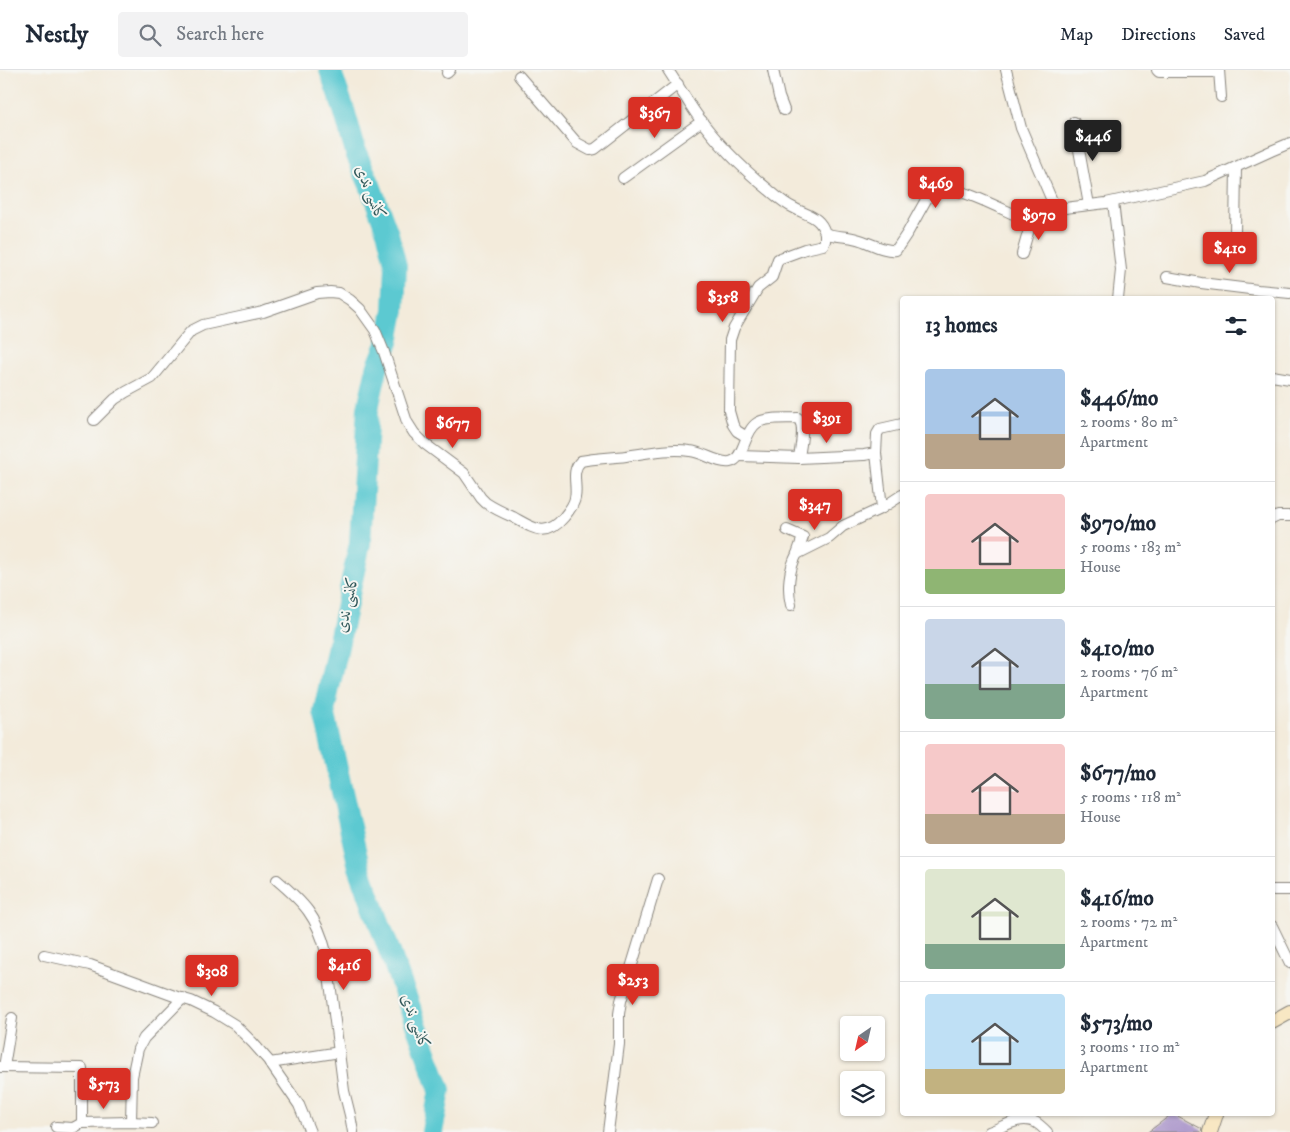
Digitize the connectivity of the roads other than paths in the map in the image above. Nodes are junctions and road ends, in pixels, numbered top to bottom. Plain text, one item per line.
1 (668, 70) edge
2 (773, 70) edge
3 (1006, 70) edge
4 (1157, 70) edge
5 (1219, 71) edge
6 (519, 76) dead end
7 (678, 84) junction
8 (1221, 97) dead end
9 (784, 110) dead end
10 (702, 120) junction
11 (1074, 122) dead end
12 (1290, 143) edge
13 (1236, 167) junction
14 (623, 178) dead end
15 (1113, 202) junction
16 (1089, 205) junction
17 (1056, 210) junction
18 (1031, 222) junction
19 (825, 233) junction
20 (1235, 234) dead end
21 (1022, 254) dead end
22 (1167, 277) dead end
23 (1290, 293) edge
24 (1118, 296) edge
25 (1275, 376) edge
26 (1290, 379) edge
27 (94, 420) dead end
28 (900, 424) edge
29 (747, 437) junction
30 (876, 453) junction
31 (739, 456) junction
32 (800, 458) junction
33 (900, 496) edge
34 (882, 508) junction
35 (1290, 516) edge
36 (1275, 518) edge
37 (787, 530) dead end
38 (797, 554) junction
39 (791, 605) dead end
40 (658, 879) dead end
41 (277, 880) dead end
42 (1275, 890) edge
43 (1290, 890) edge
44 (1275, 932) edge
45 (44, 955) dead end
46 (1290, 963) edge
47 (184, 998) junction
48 (1290, 1012) edge
49 (12, 1018) dead end
50 (1275, 1020) edge
51 (340, 1052) junction
52 (270, 1063) junction
53 (2, 1067) edge
54 (1215, 1116) edge
55 (131, 1122) junction
56 (82, 1123) junction
57 (152, 1123) dead end
58 (56, 1127) dead end
59 (310, 1132) edge
60 (353, 1132) edge
61 (608, 1132) edge
62 (989, 1132) edge
63 (1047, 1132) edge
64 (1210, 1132) edge

1 - 7 street
2 - 9 street
3 - 17 street
4 - 5 street
5 - 8 street
6 - 7 street
7 - 10 street
10 - 14 street
10 - 19 street
11 - 16 street
12 - 13 street
13 - 15 street
13 - 20 street
15 - 16 street
15 - 24 street
16 - 17 street
17 - 18 street
18 - 19 street
18 - 21 street
19 - 29 street
22 - 23 street
25 - 26 street
27 - 31 street
28 - 30 street
29 - 31 street
29 - 32 street
30 - 32 street
30 - 34 street
31 - 32 street
33 - 34 street
34 - 38 street
35 - 36 street
37 - 38 street
38 - 39 street
40 - 61 street
41 - 51 street
42 - 43 street
44 - 46 street
45 - 47 street
47 - 52 street
47 - 55 street
48 - 50 main road
49 - 53 street
51 - 52 street
51 - 60 street
52 - 59 street
53 - 56 street
54 - 64 main road
55 - 56 street
55 - 57 street
56 - 58 street
62 - 63 street

